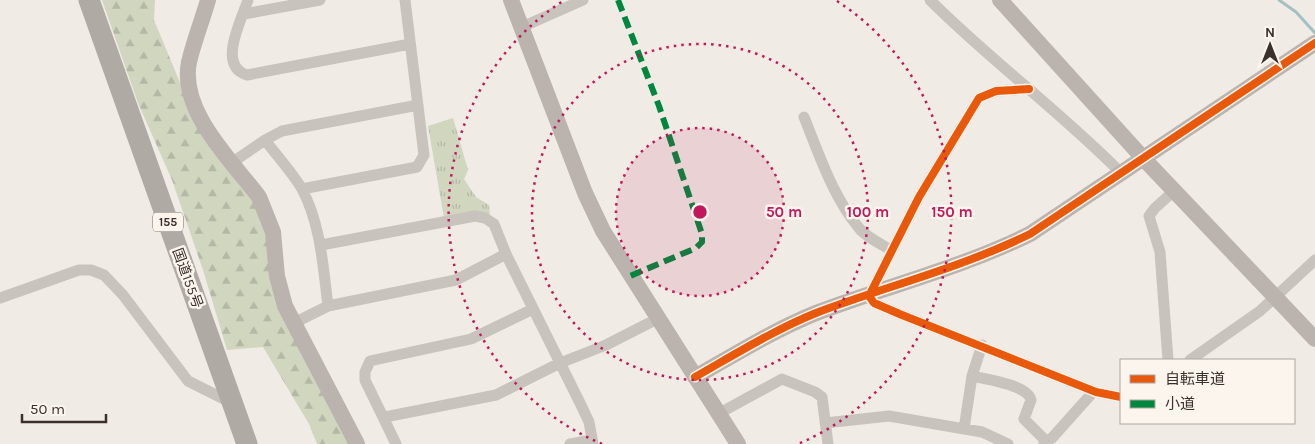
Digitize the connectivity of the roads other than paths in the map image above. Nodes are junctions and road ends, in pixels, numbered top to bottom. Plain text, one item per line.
1 (89, 0) edge
2 (208, 0) edge
3 (248, 0) edge
4 (320, 0) edge
5 (405, 0) edge
6 (511, 0) edge
7 (583, 0) edge
8 (930, 0) edge
9 (1000, 0) edge
10 (244, 14) junction
11 (522, 27) junction
12 (1314, 43) edge
13 (410, 44) junction
14 (1029, 89) junction
15 (418, 105) junction
16 (804, 117) dead end
17 (265, 140) junction
18 (1143, 158) junction
19 (233, 162) junction
20 (1121, 173) junction
21 (302, 189) junction
22 (1175, 190) junction
23 (321, 245) junction
24 (891, 250) junction
25 (506, 254) junction
26 (1315, 260) edge
27 (868, 296) junction
28 (0, 298) edge
29 (328, 306) junction
30 (533, 308) junction
31 (657, 319) junction
32 (294, 323) junction
33 (1315, 340) edge
34 (982, 345) junction
35 (1168, 359) edge
36 (1191, 359) edge
37 (560, 363) junction
38 (972, 376) junction
39 (695, 377) junction
40 (1094, 391) junction
41 (1120, 397) edge
42 (233, 404) junction
43 (718, 414) junction
44 (385, 417) junction
45 (825, 423) junction
46 (964, 429) junction
47 (593, 442) edge
48 (1044, 443) edge
49 (248, 444) edge
50 (357, 444) edge
51 (396, 444) edge
52 (570, 444) edge
53 (738, 444) edge
54 (828, 444) edge
55 (1008, 444) edge

1 - 42 highway, 国道155号 / 155
2 - 19 street
3 - 10 street
4 - 10 street
5 - 13 street
6 - 11 street
7 - 11 street
8 - 14 street
9 - 18 street
10 - 13 street
11 - 31 street
12 - 18 street
13 - 15 street
14 - 20 street
14 - 24 street
15 - 17 street
15 - 21 street
16 - 24 street
17 - 19 street
17 - 21 street
18 - 20 street
18 - 22 street
19 - 32 street
20 - 27 street
21 - 23 street
22 - 33 street, bridge
22 - 35 street
23 - 25 street
23 - 29 street
24 - 27 street
25 - 29 street
25 - 30 street
26 - 36 street
27 - 34 street
27 - 39 street
28 - 42 street
29 - 32 street
30 - 37 street
30 - 44 street
31 - 37 street
31 - 39 street
32 - 50 street
34 - 38 street
34 - 40 street
37 - 44 street
37 - 47 street
38 - 46 street
38 - 48 street
39 - 43 street
40 - 41 street
40 - 48 street
42 - 49 highway, 国道155号 / 155
43 - 45 street
43 - 53 street
44 - 51 street
45 - 46 street
45 - 54 street
46 - 55 street
47 - 52 street

